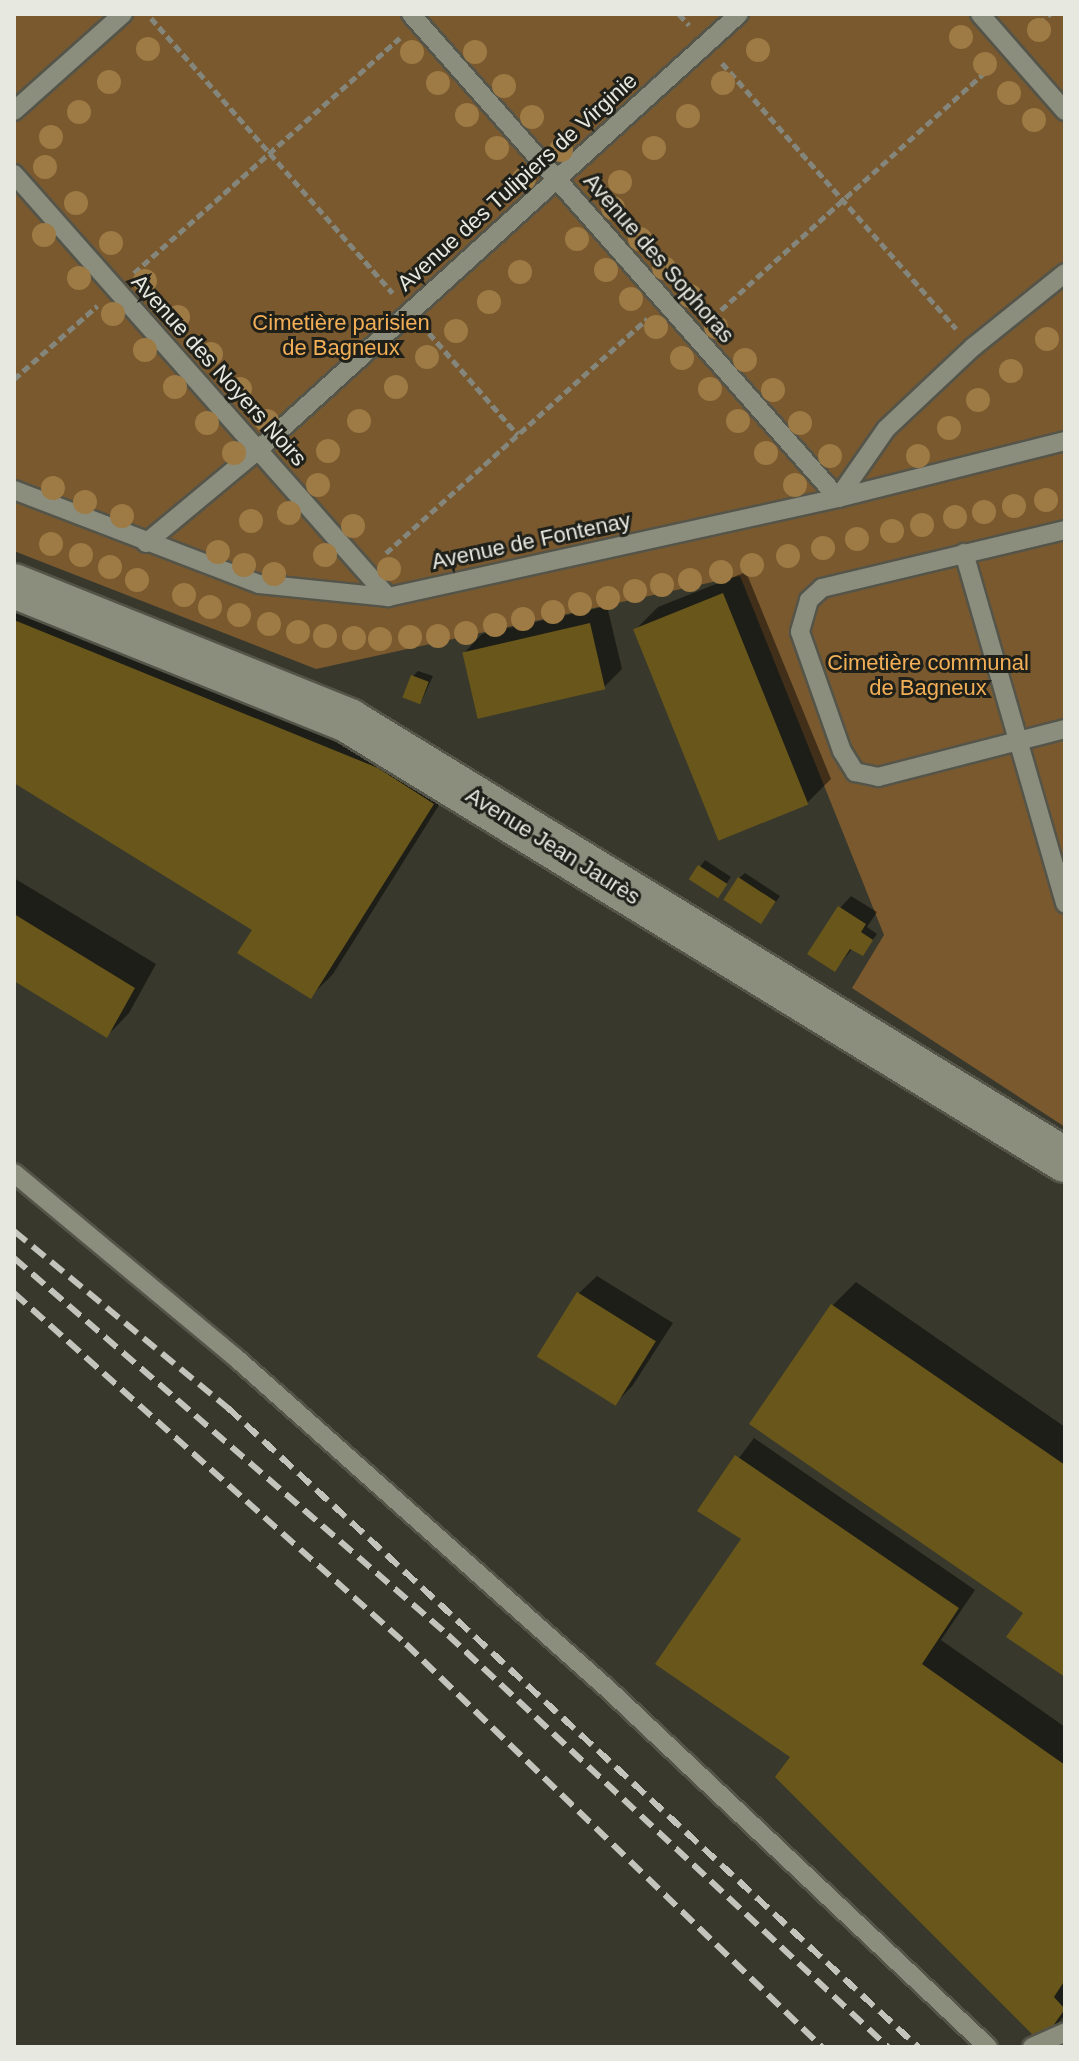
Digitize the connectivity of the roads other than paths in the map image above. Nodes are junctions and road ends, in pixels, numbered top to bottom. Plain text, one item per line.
1 (123, 14) edge
2 (739, 14) edge
3 (980, 14) edge
4 (415, 18) edge
5 (14, 111) edge
6 (1065, 111) edge
7 (14, 174) edge
8 (556, 178) junction
9 (1065, 273) edge
10 (1065, 441) edge
11 (258, 450) junction
12 (14, 490) edge
13 (838, 498) junction
14 (1065, 530) edge
15 (146, 543) junction
16 (964, 553) junction
17 (14, 586) edge
18 (388, 597) junction
19 (1065, 729) edge
20 (1019, 741) junction
21 (1065, 904) edge
22 (1065, 1160) edge
23 (14, 1173) edge
24 (1065, 2032) edge
25 (988, 2047) edge
26 (1032, 2047) edge

1 - 5 lane
2 - 8 lane, Avenue des Tulipiers de Virginie
3 - 6 lane
4 - 8 lane, Avenue des Sophoras
7 - 11 lane, Avenue des Noyers Noirs
8 - 11 lane, Avenue des Tulipiers de Virginie
8 - 13 lane, Avenue des Sophoras
9 - 13 lane
10 - 13 lane, Avenue de Fontenay
11 - 15 lane, Avenue des Tulipiers de Virginie
11 - 18 lane, Avenue des Noyers Noirs
12 - 15 lane, Avenue de Fontenay
13 - 18 lane, Avenue de Fontenay
14 - 16 lane
15 - 18 lane, Avenue de Fontenay
16 - 20 lane
16 - 20 lane
17 - 22 street, Avenue Jean Jaurès
19 - 20 lane
20 - 21 lane
23 - 25 lane
24 - 26 lane

